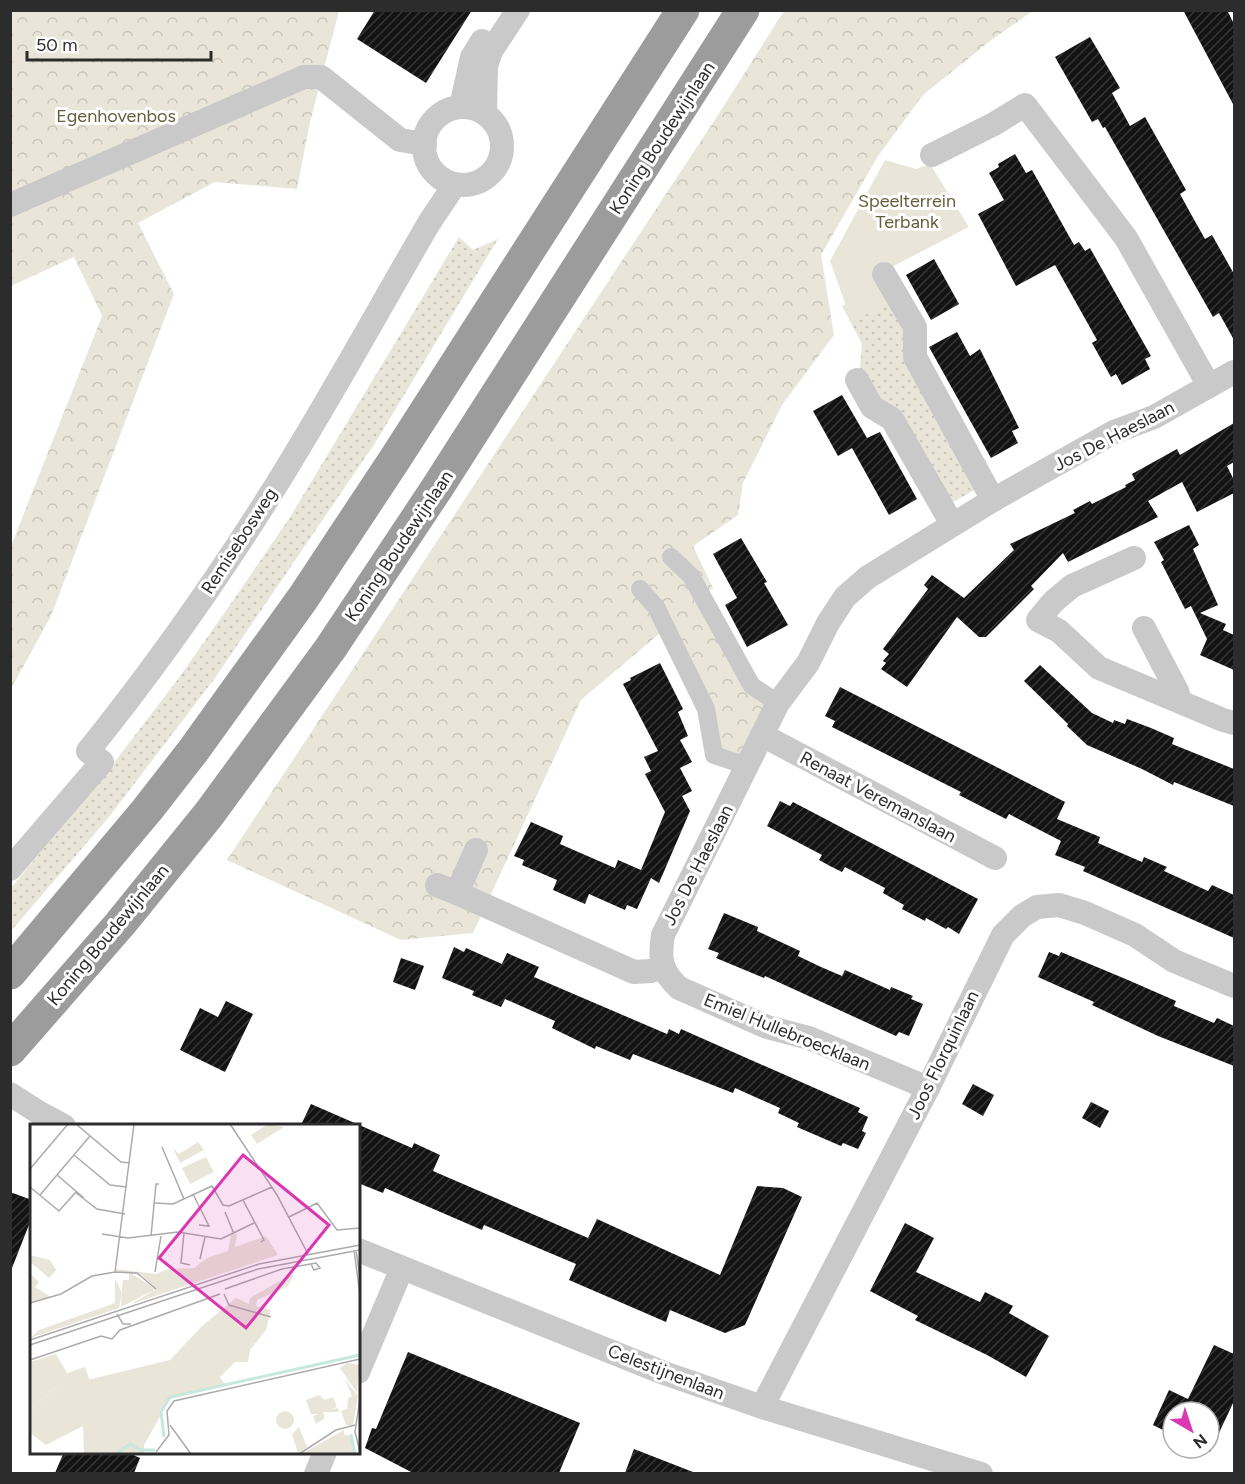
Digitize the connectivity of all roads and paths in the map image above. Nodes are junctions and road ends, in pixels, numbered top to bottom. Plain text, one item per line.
1 (501, 10) edge
2 (519, 10) edge
3 (683, 10) edge
4 (743, 10) edge
5 (461, 107) junction
6 (484, 113) junction
7 (425, 144) junction
8 (932, 155) dead end
9 (455, 184) junction
10 (10, 205) edge
11 (884, 274) dead end
12 (1234, 372) edge
13 (857, 380) dead end
14 (1209, 386) junction
15 (993, 500) junction
16 (952, 524) junction
17 (671, 556) dead end
18 (1134, 558) dead end
19 (640, 589) dead end
20 (1144, 628) dead end
21 (1180, 701) junction
22 (778, 704) junction
23 (1234, 723) edge
24 (762, 735) junction
25 (747, 766) junction
26 (476, 850) dead end
27 (995, 858) dead end
28 (10, 869) edge
29 (662, 967) junction
30 (10, 973) edge
31 (1234, 987) edge
32 (10, 1050) edge
33 (928, 1088) junction
34 (10, 1094) edge
35 (62, 1124) edge
36 (360, 1251) edge
37 (402, 1268) junction
38 (360, 1367) edge
39 (762, 1407) junction
40 (324, 1454) edge
41 (316, 1473) edge
42 (981, 1473) edge

1 - 5 street
2 - 6 street
3 - 30 highway
4 - 32 highway, Koning Boudewijnlaan
5 - 6 street
5 - 7 street
6 - 9 street
7 - 9 street
7 - 10 street
8 - 14 street
9 - 28 street, Remisebosweg
11 - 15 street
12 - 14 street, Jos De Haeslaan
13 - 16 street
14 - 15 street, Jos De Haeslaan
15 - 16 street, Jos De Haeslaan
16 - 22 street, Jos De Haeslaan
17 - 22 street
18 - 21 street
19 - 25 street
20 - 21 street
21 - 23 street
22 - 24 street, Jos De Haeslaan
24 - 25 street, Jos De Haeslaan
24 - 27 street, Renaat Veremanslaan
25 - 29 street, Jos De Haeslaan
26 - 29 street
29 - 33 street, Emiel Hullebroecklaan
31 - 33 street, Joos Florquinlaan
33 - 39 street, Joos Florquinlaan
34 - 35 street
36 - 37 street, Celestijnenlaan
37 - 38 street
37 - 39 street, Celestijnenlaan
39 - 42 street, Celestijnenlaan
40 - 41 street

